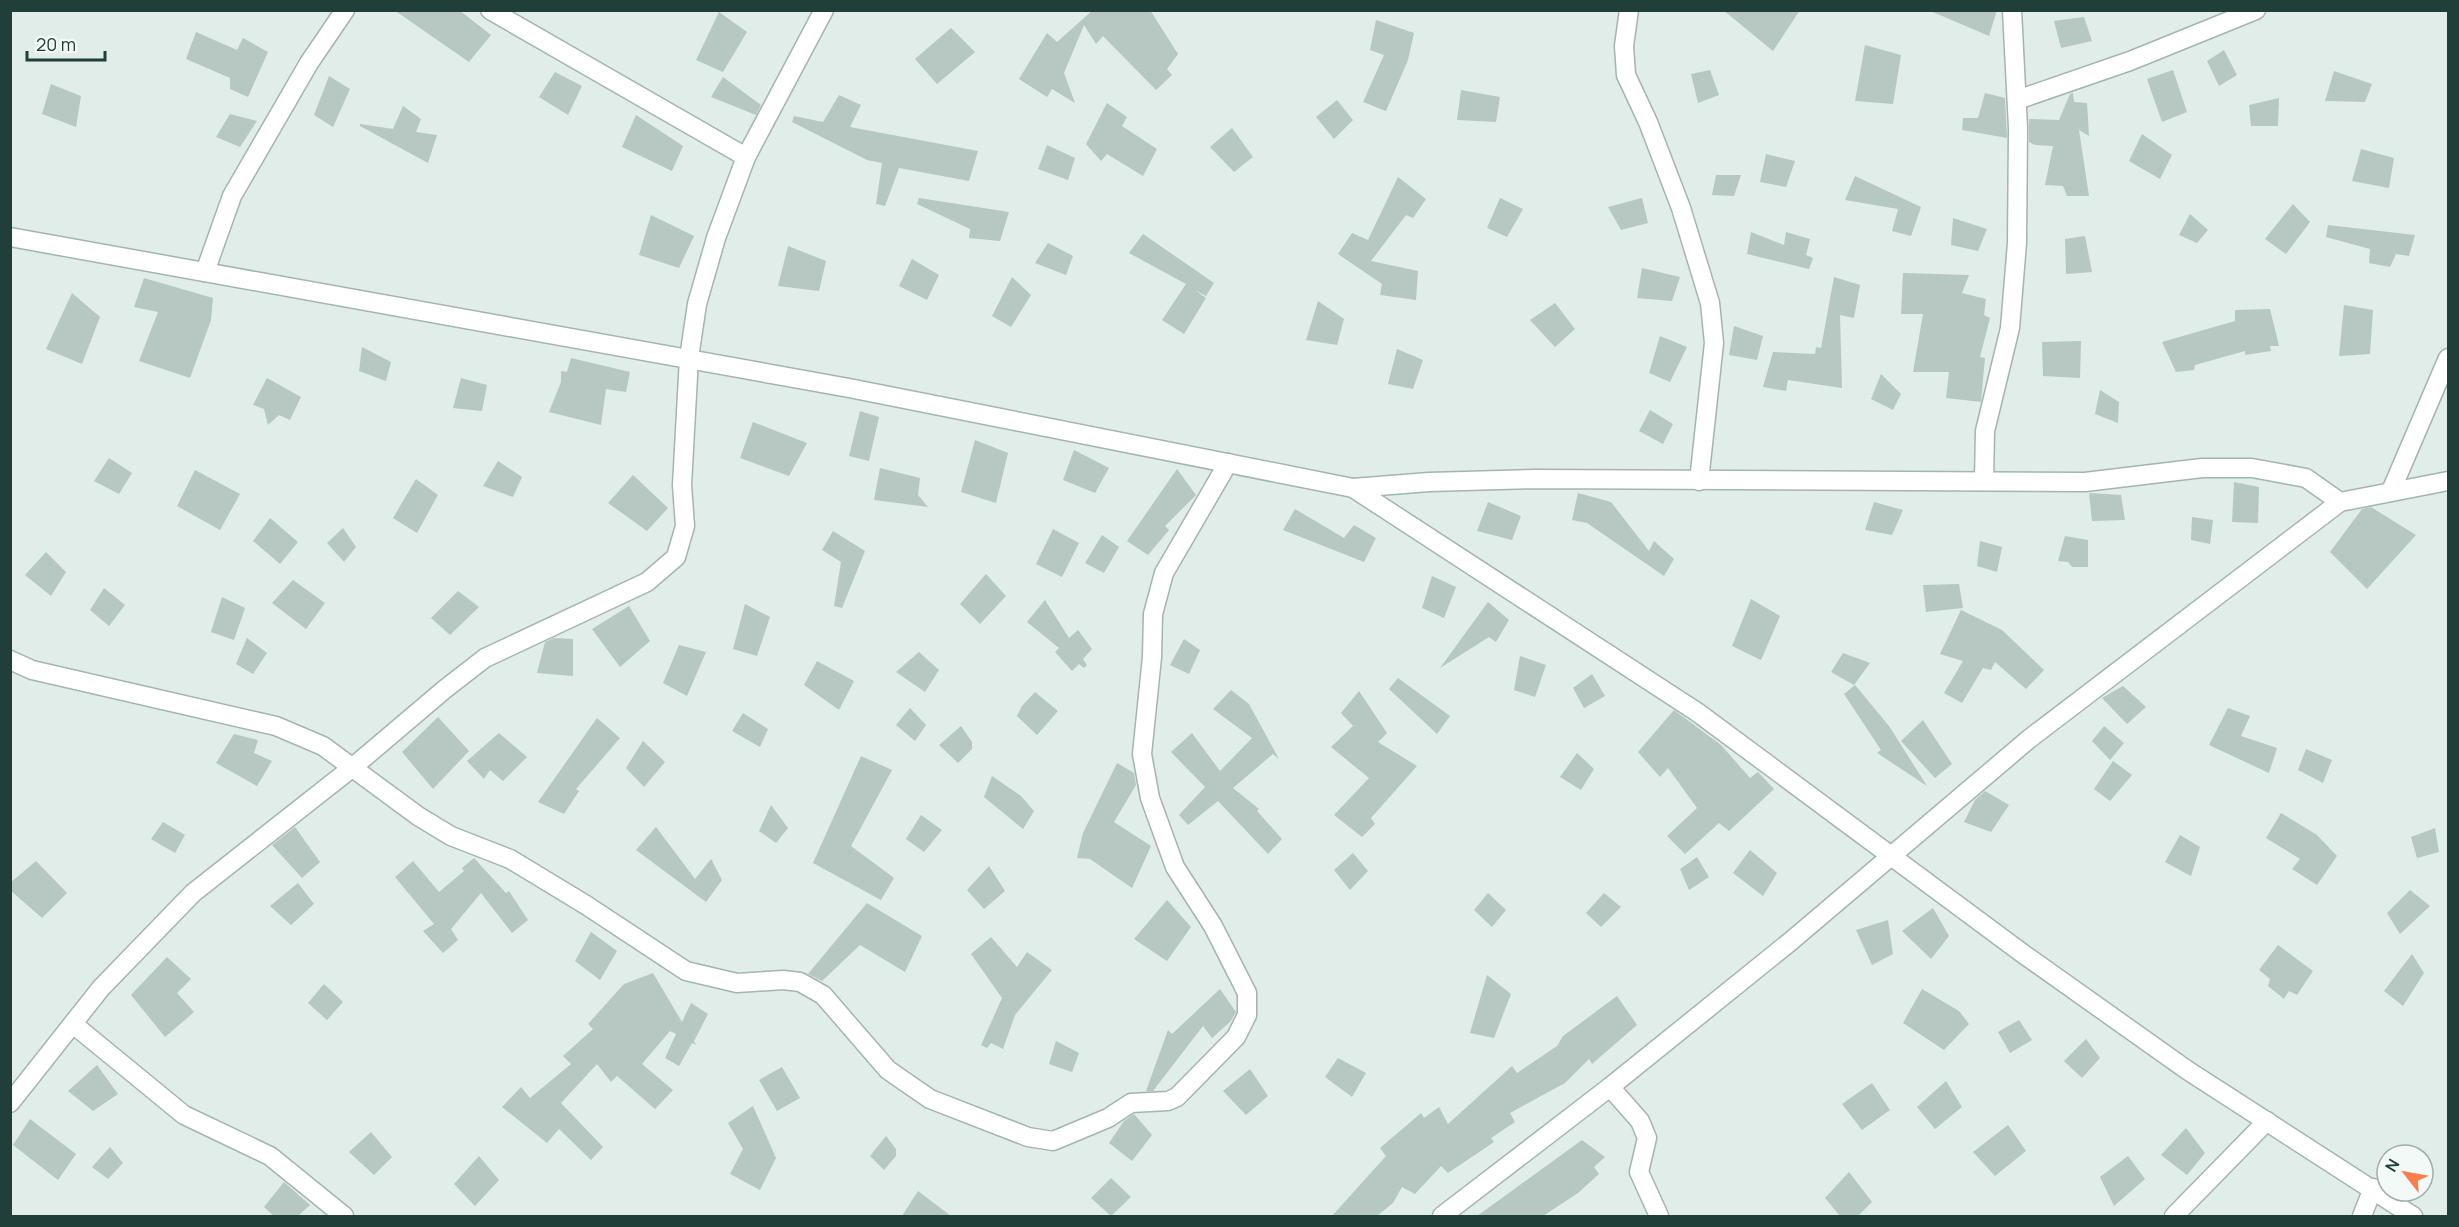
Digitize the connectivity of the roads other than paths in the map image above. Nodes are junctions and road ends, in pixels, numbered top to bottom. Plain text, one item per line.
1 (345, 10) edge
2 (490, 10) edge
3 (824, 10) edge
4 (1629, 10) edge
5 (2012, 10) edge
6 (2256, 10) edge
7 (2017, 100) junction
8 (746, 157) junction
9 (10, 237) edge
10 (205, 272) junction
11 (689, 358) junction
12 (2448, 358) edge
13 (1228, 463) junction
14 (1984, 480) junction
15 (1699, 481) junction
16 (2448, 481) edge
17 (1353, 488) junction
18 (2391, 491) junction
19 (2340, 502) junction
20 (10, 660) edge
21 (353, 767) junction
22 (1891, 856) junction
23 (73, 1024) junction
24 (1610, 1087) junction
25 (10, 1103) edge
26 (2267, 1121) junction
27 (2373, 1188) junction
28 (344, 1216) edge
29 (1442, 1216) edge
30 (1659, 1216) edge
31 (2174, 1216) edge
32 (2362, 1216) edge
33 (2413, 1216) edge

1 - 10 street
2 - 8 street
3 - 8 street
4 - 15 street
5 - 7 street
6 - 7 street
7 - 14 street
8 - 11 street
9 - 10 street
10 - 11 street
11 - 13 street
11 - 21 street
12 - 18 street
13 - 17 street
13 - 21 street
14 - 15 street
14 - 19 street
15 - 17 street
16 - 18 street
17 - 22 street
18 - 19 street
19 - 22 street
20 - 21 street
21 - 23 street
22 - 24 street
22 - 26 street
23 - 25 street
23 - 28 street
24 - 29 street
24 - 30 street
26 - 27 street
26 - 31 street
27 - 32 street
27 - 33 street

